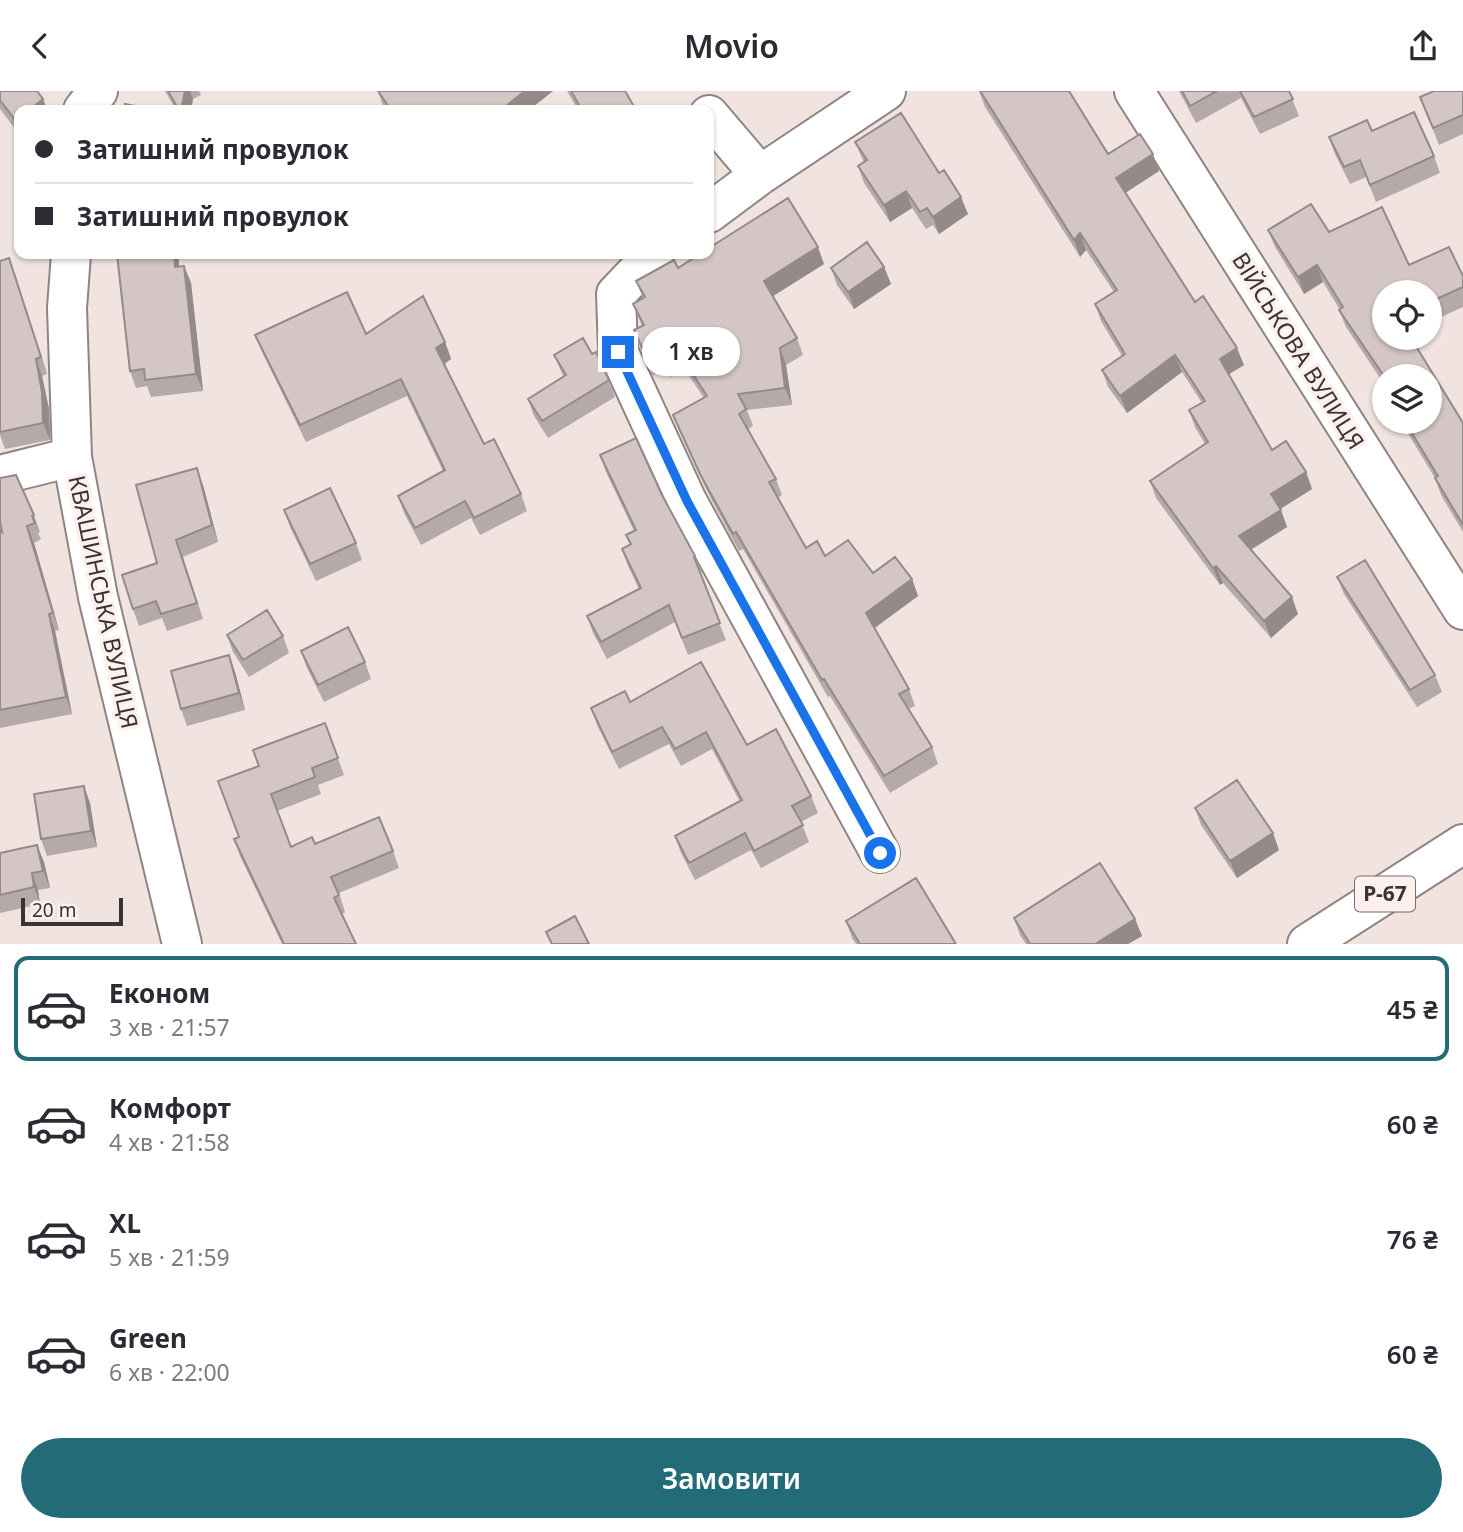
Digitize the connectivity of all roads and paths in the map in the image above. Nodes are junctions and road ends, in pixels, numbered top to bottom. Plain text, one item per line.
1 (98, 91) edge
2 (688, 91) edge
3 (886, 91) edge
4 (1134, 91) edge
5 (87, 105) edge
6 (701, 105) edge
7 (714, 121) edge
8 (760, 175) junction
9 (714, 209) edge
10 (71, 259) edge
11 (649, 259) edge
12 (72, 457) junction
13 (0, 475) edge
14 (1463, 610) edge
15 (1463, 844) edge
16 (880, 853) dead end
17 (182, 944) edge
18 (1307, 944) edge

1 - 5 street
2 - 6 street
3 - 8 street
4 - 14 street, ВІЙСЬКОВА ВУЛИЦЯ
7 - 8 street
8 - 9 street
10 - 12 street, КВАШИНСЬКА ВУЛИЦЯ
11 - 16 street
12 - 13 street
12 - 17 street, КВАШИНСЬКА ВУЛИЦЯ
15 - 18 street, Р-67

